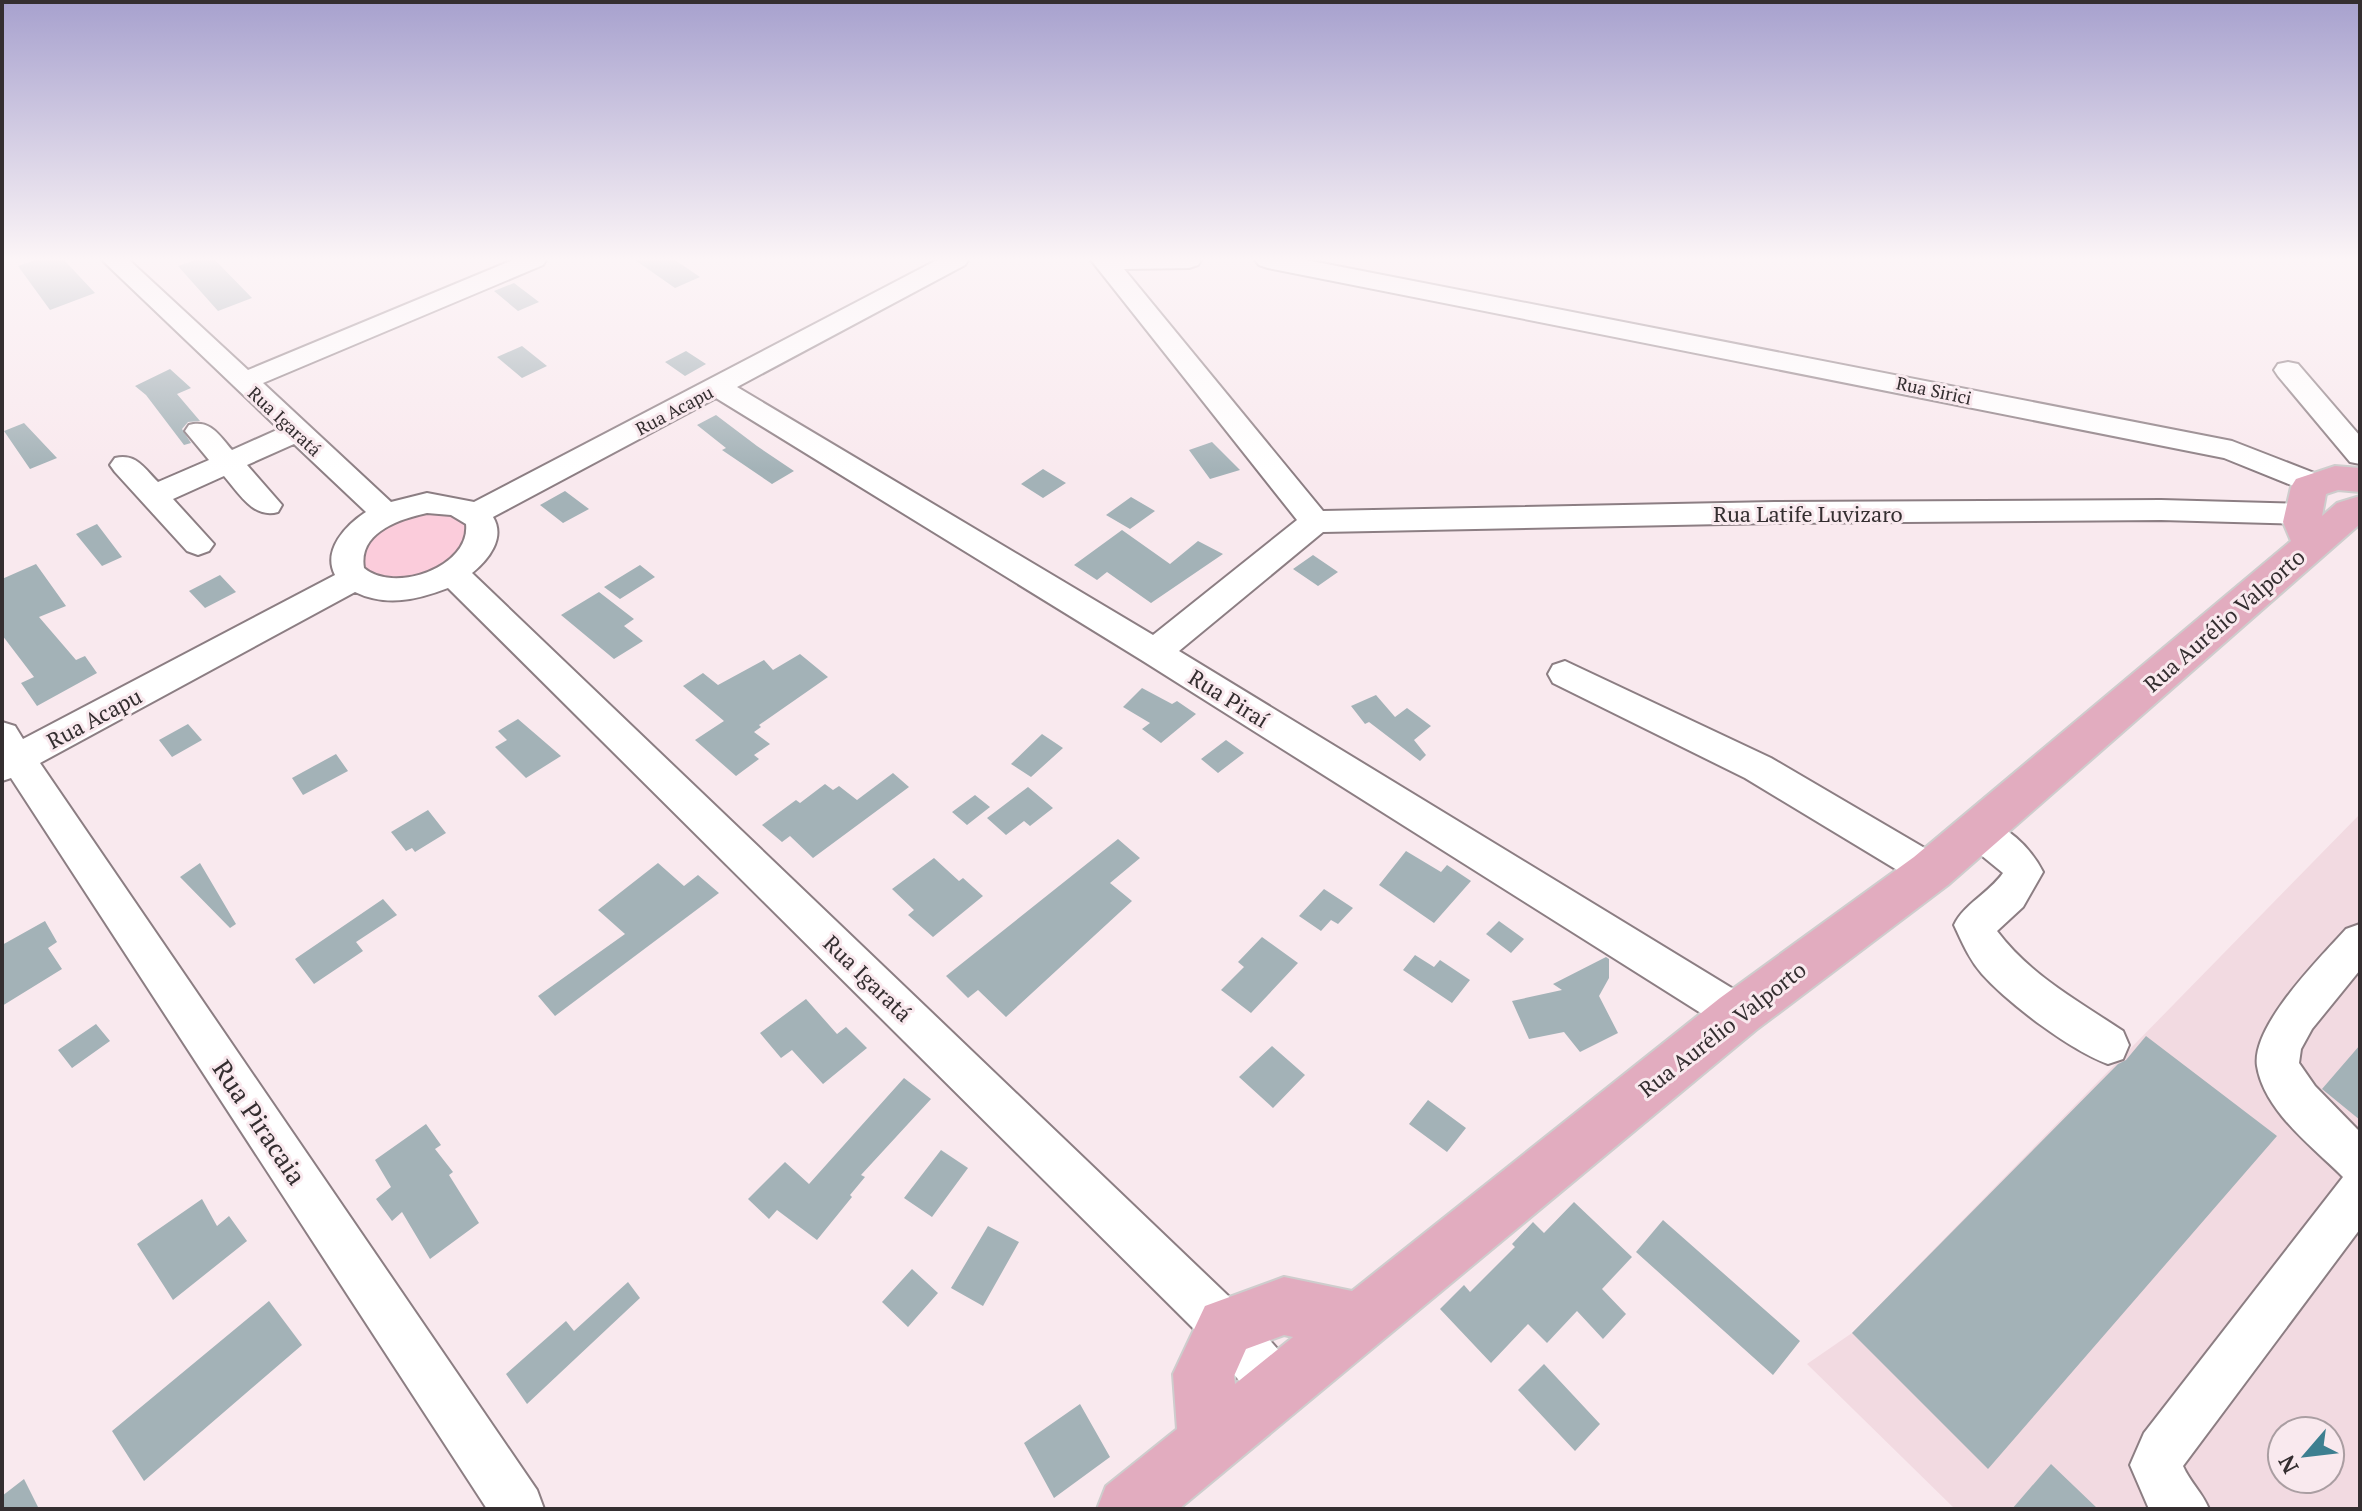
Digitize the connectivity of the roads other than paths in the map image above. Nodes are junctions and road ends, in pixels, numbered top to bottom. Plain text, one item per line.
1 (189, 331) edge
2 (366, 331) edge
3 (823, 331) edge
4 (1160, 331) edge
5 (1642, 331) edge
6 (2288, 370) dead end
7 (243, 382) junction
8 (717, 387) junction
9 (199, 431) dead end
10 (297, 432) junction
11 (2360, 455) edge
12 (228, 462) junction
13 (125, 465) dead end
14 (2360, 480) edge
15 (153, 496) junction
16 (267, 505) dead end
17 (2360, 508) edge
18 (386, 514) junction
19 (475, 514) junction
20 (2308, 514) junction
21 (1315, 522) junction
22 (198, 544) dead end
23 (451, 572) junction
24 (354, 579) junction
25 (1155, 652) junction
26 (1565, 674) dead end
27 (7, 754) edge
28 (1978, 831) junction
29 (1931, 871) junction
30 (2360, 941) edge
31 (1738, 1014) junction
32 (2108, 1045) dead end
33 (2360, 1162) edge
34 (2360, 1192) edge
35 (1360, 1322) junction
36 (1226, 1327) junction
37 (1278, 1388) junction
38 (1210, 1443) junction
39 (518, 1509) edge
40 (1129, 1509) edge
41 (2183, 1509) edge

1 - 7 street, Rua Igaratá
2 - 7 street
3 - 8 street, Rua Acapu
4 - 21 street
5 - 20 street, Rua Sirici
6 - 11 street
7 - 10 street, Rua Igaratá
8 - 19 street, Rua Acapu
8 - 25 street, Rua Piraí
9 - 12 street
10 - 12 street
10 - 18 street, Rua Igaratá
12 - 15 street
12 - 16 street
13 - 15 street
14 - 20 main road, Rua Sirici
15 - 22 street
17 - 20 main road
18 - 19 street
18 - 24 street
19 - 23 street
20 - 21 street, Rua Latife Luvizaro
20 - 28 main road, Rua Aurélio Valporto
21 - 25 street
23 - 24 street
23 - 36 street, Rua Igaratá
24 - 27 street, Rua Acapu
25 - 31 street, Rua Piraí
26 - 29 street
27 - 39 street, Rua Piracaia
28 - 29 main road, Rua Aurélio Valporto
28 - 32 street
29 - 31 main road, Rua Aurélio Valporto
30 - 33 street
31 - 35 main road, Rua Aurélio Valporto
34 - 41 street
35 - 36 main road
35 - 37 main road, Rua Aurélio Valporto
36 - 37 street, Rua Igaratá
36 - 38 main road
37 - 38 main road, Rua Aurélio Valporto
38 - 40 main road, Rua Aurélio Valporto

